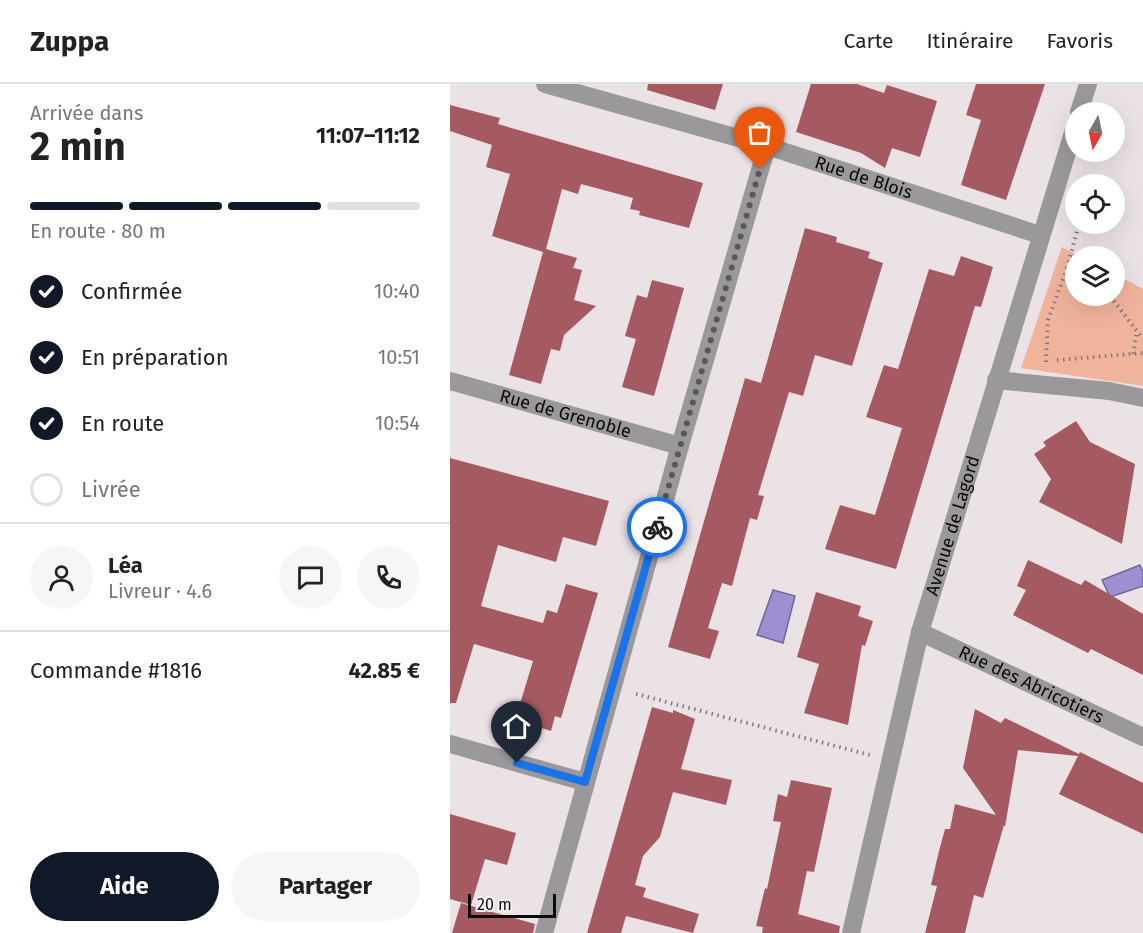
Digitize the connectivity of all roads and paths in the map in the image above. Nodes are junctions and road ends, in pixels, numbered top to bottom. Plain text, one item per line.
1 (545, 84) edge
2 (1088, 84) edge
3 (1082, 102) edge
4 (767, 146) junction
5 (1065, 157) edge
6 (1040, 235) junction
7 (1065, 271) edge
8 (1118, 306) edge
9 (1137, 331) junction
10 (1143, 339) edge
11 (1143, 353) edge
12 (1133, 354) junction
13 (1046, 361) junction
14 (996, 380) junction
15 (450, 381) edge
16 (1044, 384) junction
17 (1143, 398) edge
18 (680, 446) junction
19 (920, 632) junction
20 (612, 688) junction
21 (1143, 737) edge
22 (450, 744) edge
23 (891, 760) junction
24 (585, 782) junction
25 (544, 933) edge
26 (851, 933) edge

1 - 4 street, Rue de Blois
2 - 3 street
4 - 6 street, Rue de Blois
4 - 18 street
5 - 6 street, Avenue de Lagord
6 - 14 street, Avenue de Lagord
7 - 13 path
8 - 9 path
9 - 10 path
9 - 12 path
11 - 12 path
12 - 13 path
13 - 16 path
14 - 16 street
14 - 19 street, Avenue de Lagord
15 - 18 street, Rue de Grenoble
16 - 17 street
18 - 20 street
19 - 21 street, Rue des Abricotiers
19 - 23 street, Avenue de Lagord
20 - 23 path
20 - 24 street
22 - 24 street
23 - 26 street, Avenue de Lagord
24 - 25 street

